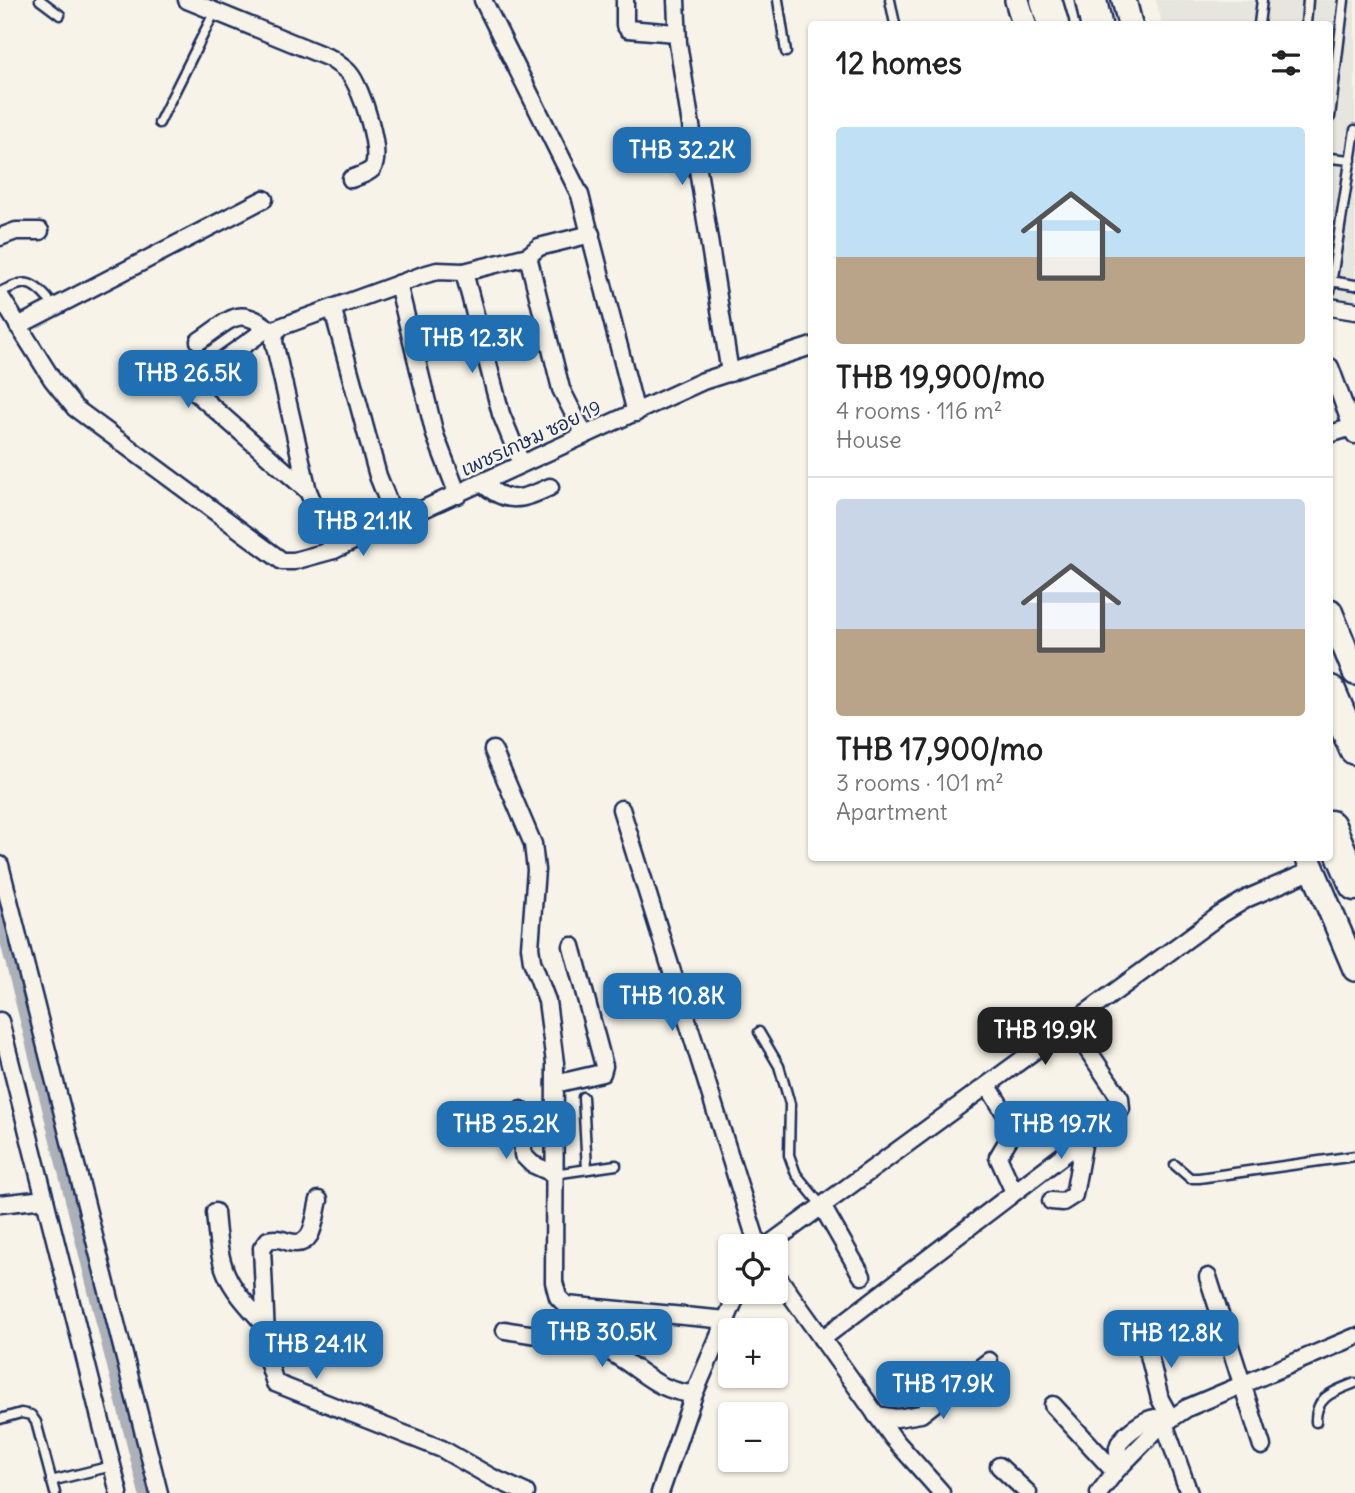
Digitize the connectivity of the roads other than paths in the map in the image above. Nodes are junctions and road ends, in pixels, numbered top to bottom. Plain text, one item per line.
1 (40, 0) edge
2 (187, 0) edge
3 (483, 0) edge
4 (625, 0) edge
5 (676, 0) edge
6 (778, 0) edge
7 (890, 0) edge
8 (1017, 0) edge
9 (1046, 0) edge
10 (1091, 0) edge
11 (1124, 0) edge
12 (1262, 0) edge
13 (1308, 0) edge
14 (1346, 0) edge
15 (1355, 3) edge
16 (215, 13) junction
17 (60, 15) dead end
18 (894, 21) edge
19 (1023, 21) edge
20 (1052, 21) edge
21 (1095, 21) edge
22 (1129, 21) edge
23 (1259, 21) edge
24 (1306, 21) edge
25 (676, 33) junction
26 (786, 52) dead end
27 (1333, 95) edge
28 (159, 122) dead end
29 (1355, 130) edge
30 (1333, 158) edge
31 (1351, 160) junction
32 (351, 178) dead end
33 (264, 199) dead end
34 (40, 231) dead end
35 (591, 234) junction
36 (0, 237) edge
37 (528, 256) junction
38 (1333, 269) edge
39 (464, 272) junction
40 (1333, 281) edge
41 (398, 285) junction
42 (1355, 285) edge
43 (0, 294) edge
44 (48, 299) dead end
45 (1333, 307) edge
46 (332, 310) junction
47 (1355, 311) edge
48 (18, 326) junction
49 (271, 331) junction
50 (199, 341) dead end
51 (808, 347) edge
52 (730, 373) junction
53 (1333, 375) edge
54 (636, 413) junction
55 (1353, 431) edge
56 (584, 434) junction
57 (1333, 434) edge
58 (522, 463) junction
59 (482, 483) junction
60 (550, 487) dead end
61 (308, 491) junction
62 (458, 495) junction
63 (397, 523) junction
64 (334, 550) junction
65 (1333, 618) edge
66 (1355, 673) edge
67 (1333, 698) edge
68 (1355, 749) edge
69 (494, 750) dead end
70 (621, 809) dead end
71 (1333, 833) edge
72 (1310, 864) edge
73 (0, 865) edge
74 (1355, 886) edge
75 (572, 946) dead end
76 (1355, 969) edge
77 (0, 1021) edge
78 (1071, 1025) junction
79 (759, 1032) dead end
80 (555, 1084) junction
81 (988, 1086) junction
82 (583, 1097) dead end
83 (521, 1110) dead end
84 (1084, 1139) junction
85 (1355, 1156) edge
86 (615, 1164) dead end
87 (1175, 1165) dead end
88 (587, 1169) junction
89 (554, 1174) junction
90 (1014, 1192) junction
91 (45, 1199) junction
92 (319, 1200) dead end
93 (1051, 1201) dead end
94 (0, 1203) edge
95 (822, 1206) junction
96 (215, 1212) dead end
97 (754, 1234) edge
98 (784, 1234) edge
99 (862, 1276) dead end
100 (1208, 1277) dead end
101 (788, 1291) edge
102 (718, 1319) edge
103 (264, 1324) junction
104 (505, 1330) dead end
105 (1143, 1331) dead end
106 (1355, 1338) edge
107 (822, 1339) junction
108 (718, 1340) edge
109 (989, 1361) dead end
110 (1244, 1383) junction
111 (1355, 1383) edge
112 (694, 1394) junction
113 (1053, 1405) dead end
114 (876, 1415) junction
115 (0, 1419) edge
116 (1168, 1421) junction
117 (1316, 1422) dead end
118 (1262, 1446) dead end
119 (112, 1466) junction
120 (999, 1466) dead end
121 (1118, 1469) junction
122 (51, 1481) junction
123 (940, 1492) edge
124 (55, 1493) edge
125 (119, 1493) edge
126 (159, 1493) edge
127 (526, 1493) edge
128 (660, 1493) edge
129 (1028, 1493) edge
130 (1099, 1493) edge
131 (1189, 1493) edge

1 - 17 lane
2 - 16 street
3 - 35 street
4 - 25 street
5 - 25 street
6 - 26 lane
7 - 18 lane
8 - 19 main road
9 - 20 highway
10 - 21 highway
11 - 22 main road
12 - 23 lane
13 - 24 lane
14 - 15 lane
14 - 27 lane
16 - 28 lane
16 - 32 street
25 - 52 street
29 - 31 lane
30 - 31 lane
31 - 38 lane
33 - 48 street
34 - 36 street
35 - 37 street
35 - 54 street
37 - 39 street
37 - 56 street
39 - 41 street
39 - 58 street
40 - 42 lane
41 - 46 street
41 - 62 street
43 - 44 lane
43 - 48 street, เพชรเกษม ซอย 19
45 - 47 street
46 - 49 street
46 - 63 street
48 - 64 street, เพชรเกษม ซอย 19
49 - 50 street
49 - 61 street
49 - 61 street
51 - 52 street, เพชรเกษม ซอย 19
52 - 54 street, เพชรเกษม ซอย 19
53 - 55 street
54 - 56 street, เพชรเกษม ซอย 19
55 - 57 street
56 - 58 street, เพชรเกษม ซอย 19
58 - 59 street, เพชรเกษม ซอย 19
59 - 60 street
59 - 62 street, เพชรเกษม ซอย 19
61 - 64 street
62 - 63 street, เพชรเกษม ซอย 19
63 - 64 street, เพชรเกษม ซอย 19
65 - 66 main road
67 - 68 highway
69 - 80 street
70 - 97 street
71 - 74 highway
72 - 76 main road
72 - 78 street
73 - 126 street
75 - 80 street
77 - 91 street
78 - 81 street
78 - 84 street
79 - 95 lane
80 - 89 street
81 - 90 street
81 - 95 street
82 - 88 lane
83 - 89 street
84 - 90 street
84 - 93 street
85 - 87 lane
86 - 88 lane
88 - 89 lane
89 - 102 street
90 - 107 street
91 - 94 street
91 - 119 street
92 - 103 street
95 - 98 street
95 - 99 street
96 - 103 street
100 - 110 street
101 - 107 street
103 - 127 street
104 - 112 street
105 - 116 street
106 - 110 street
107 - 114 street
108 - 112 street
109 - 114 street
110 - 116 street
110 - 118 street
111 - 117 lane
112 - 128 street
113 - 121 street
114 - 123 street
115 - 122 lane
116 - 121 street
116 - 131 street
119 - 122 lane
119 - 125 street
120 - 129 street
121 - 130 street
122 - 124 lane

